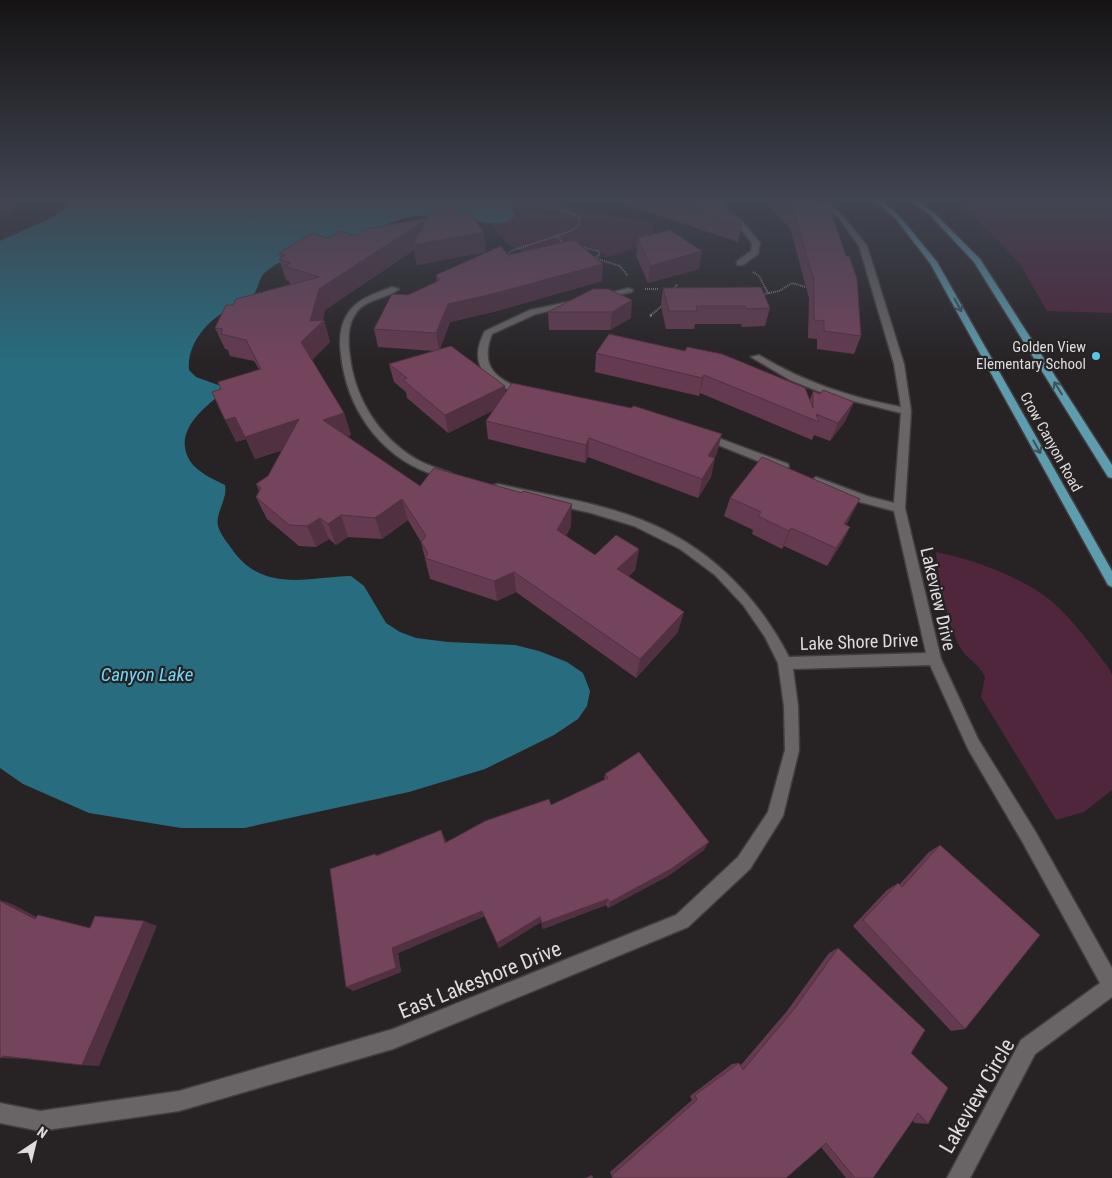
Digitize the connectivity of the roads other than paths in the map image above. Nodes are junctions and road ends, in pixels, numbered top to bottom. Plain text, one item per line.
1 (754, 253) edge
2 (865, 253) edge
3 (926, 253) edge
4 (969, 253) edge
5 (740, 263) road end
6 (395, 289) dead end
7 (629, 290) road end
8 (756, 357) dead end
9 (536, 396) edge
10 (906, 411) junction
11 (692, 431) edge
12 (1112, 474) edge
13 (458, 478) edge
14 (487, 485) edge
15 (900, 508) junction
16 (1112, 582) edge
17 (934, 659) junction
18 (786, 663) junction
19 (1112, 986) edge
20 (0, 1114) edge
21 (958, 1178) edge

1 - 5 street
2 - 10 street, Lakeview Drive
3 -> 16 main road, Crow Canyon Road
12 -> 4 main road, Crow Canyon Road
6 - 13 street
7 - 9 street
8 - 10 street
10 - 15 street, Lakeview Drive
11 - 15 street
14 - 18 street
15 - 17 street, Lakeview Drive
17 - 18 street, Lake Shore Drive
17 - 19 street, Lakeview Drive
18 - 20 street, East Lakeshore Drive
19 - 21 street, Lakeview Circle

